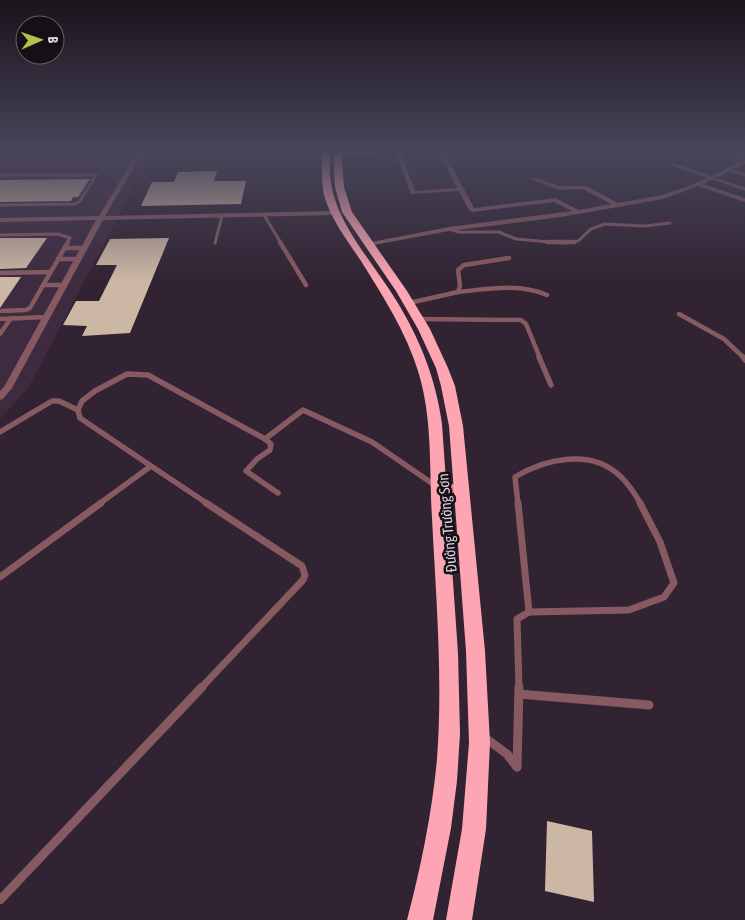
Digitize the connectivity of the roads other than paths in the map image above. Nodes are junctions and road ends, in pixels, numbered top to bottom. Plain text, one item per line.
1 (84, 194) edge
2 (115, 194) edge
3 (328, 194) edge
4 (341, 194) edge
5 (464, 194) edge
6 (597, 194) edge
7 (671, 194) edge
8 (727, 194) edge
9 (745, 200) edge
10 (617, 205) junction
11 (0, 206) edge
12 (578, 212) junction
13 (335, 213) junction
14 (222, 216) junction
15 (264, 216) junction
16 (100, 219) junction
17 (0, 220) edge
18 (670, 223) dead end
19 (450, 229) junction
20 (0, 235) edge
21 (215, 243) dead end
22 (368, 244) junction
23 (64, 248) junction
24 (84, 248) junction
25 (509, 258) dead end
26 (58, 259) junction
27 (78, 259) junction
28 (50, 272) junction
29 (0, 273) edge
30 (43, 285) junction
31 (64, 285) junction
32 (306, 285) dead end
33 (458, 292) junction
34 (547, 295) dead end
35 (409, 303) junction
36 (2, 312) dead end
37 (680, 314) dead end
38 (47, 317) junction
39 (0, 318) edge
40 (11, 318) junction
41 (418, 319) junction
42 (0, 334) edge
43 (745, 360) edge
44 (551, 385) dead end
45 (0, 397) edge
46 (78, 410) junction
47 (0, 432) edge
48 (266, 439) junction
49 (152, 466) junction
50 (438, 487) junction
51 (462, 489) junction
52 (278, 493) dead end
53 (0, 577) edge
54 (529, 612) junction
55 (519, 694) junction
56 (649, 705) dead end
57 (479, 734) junction
58 (0, 900) edge
59 (420, 920) edge
60 (459, 920) edge

1 - 11 lane
2 - 16 street
3 - 13 highway, Đường Trường Sơn
4 - 22 highway, Đường Trường Sơn
5 - 12 street
6 - 10 street
7 - 10 street
8 - 9 street
10 - 12 street
12 - 19 street
13 - 15 street
13 - 50 highway, Đường Trường Sơn
14 - 15 street
14 - 16 street
14 - 21 lane
15 - 32 lane
16 - 17 street
16 - 24 street
18 - 19 lane
19 - 22 street
20 - 23 lane
22 - 35 highway, Đường Trường Sơn
23 - 24 lane
23 - 26 lane
24 - 27 street
25 - 33 lane
26 - 27 lane
26 - 28 lane
27 - 31 street
28 - 29 lane
28 - 30 lane
30 - 31 lane
30 - 36 lane
31 - 38 street
33 - 34 lane
33 - 35 lane
35 - 41 highway, Đường Trường Sơn
37 - 43 lane
38 - 40 lane
38 - 45 street
39 - 40 lane
40 - 42 lane
41 - 44 lane
41 - 51 highway, Đường Trường Sơn
46 - 47 lane
46 - 48 lane
46 - 49 lane
48 - 50 lane
48 - 52 lane
49 - 53 lane
49 - 58 lane
50 - 51 main road
50 - 59 highway, Đường Trường Sơn
51 - 57 highway, Đường Trường Sơn
54 - 54 lane
54 - 55 lane
55 - 56 lane
55 - 57 lane
57 - 60 highway, Đường Trường Sơn

